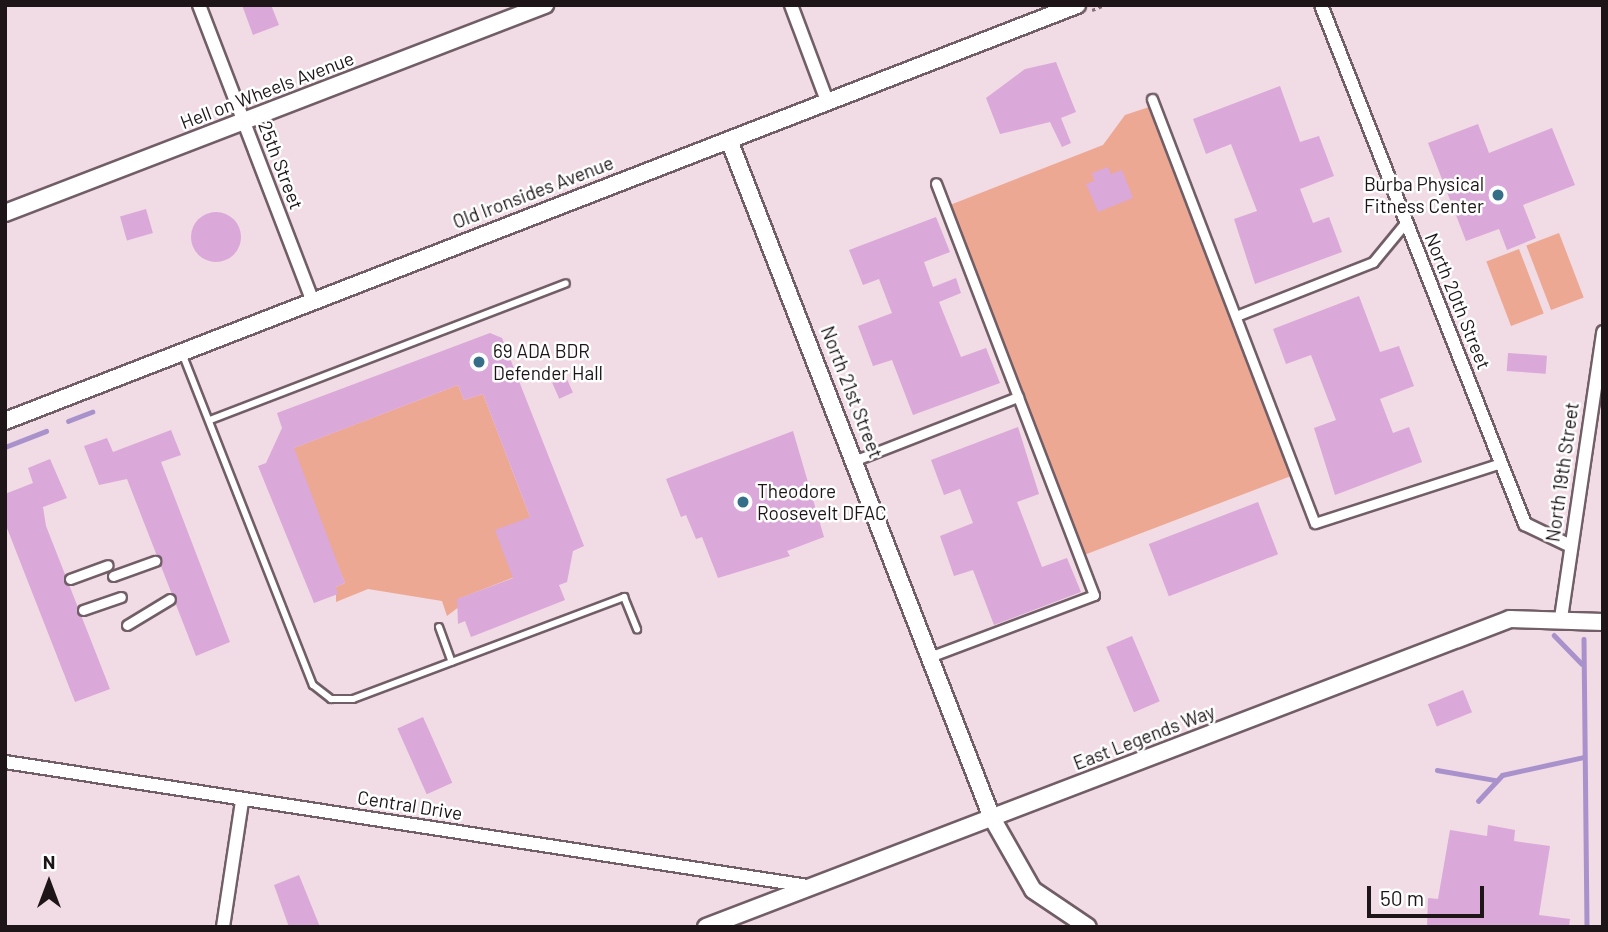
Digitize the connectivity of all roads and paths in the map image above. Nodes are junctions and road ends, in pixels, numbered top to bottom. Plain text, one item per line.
1 (199, 5) edge
2 (545, 5) edge
3 (791, 5) edge
4 (1077, 5) edge
5 (1321, 5) edge
6 (1152, 99) dead end
7 (827, 101) junction
8 (244, 121) junction
9 (729, 139) junction
10 (936, 183) dead end
11 (5, 213) edge
12 (1406, 222) junction
13 (566, 284) dead end
14 (312, 300) junction
15 (1236, 316) junction
16 (1603, 332) edge
17 (181, 351) junction
18 (1018, 397) junction
19 (210, 420) junction
20 (5, 421) edge
21 (856, 460) junction
22 (1501, 463) junction
23 (1571, 546) junction
24 (155, 561) dead end
25 (108, 565) dead end
26 (113, 576) dead end
27 (70, 579) dead end
28 (121, 597) dead end
29 (170, 598) dead end
30 (83, 610) dead end
31 (1561, 618) junction
32 (1603, 622) edge
33 (127, 625) dead end
34 (439, 627) dead end
35 (637, 631) dead end
36 (932, 656) junction
37 (452, 662) junction
38 (5, 762) edge
39 (242, 801) junction
40 (992, 818) junction
41 (808, 886) junction
42 (223, 927) edge
43 (706, 927) edge
44 (1088, 927) edge

1 - 8 street, 25th Street
2 - 8 street, Hell on Wheels Avenue
3 - 7 street
4 - 7 street, Old Ironsides Avenue
5 - 12 street, North 20th Street
6 - 15 street
7 - 9 street, Old Ironsides Avenue
8 - 11 street, Hell on Wheels Avenue
8 - 14 street, 25th Street
9 - 14 street, Old Ironsides Avenue
9 - 21 street, North 21st Street
10 - 18 street
12 - 15 street
12 - 22 street, North 20th Street
13 - 19 lane
14 - 17 street, Old Ironsides Avenue
15 - 22 street
16 - 23 street, North 19th Street
17 - 19 lane
17 - 20 street, Old Ironsides Avenue
18 - 21 street
18 - 36 street
19 - 37 lane
21 - 36 street, North 21st Street
22 - 23 street, North 20th Street
23 - 31 street, North 19th Street
24 - 26 street
25 - 27 street
28 - 30 street
29 - 33 street
31 - 32 street, East Legends Way
31 - 40 street, East Legends Way
34 - 37 lane
35 - 37 lane
36 - 40 street, North 21st Street
38 - 39 street, Central Drive
39 - 41 street, Central Drive
39 - 42 street
40 - 41 street, East Legends Way
40 - 44 street
41 - 43 street, East Legends Way

